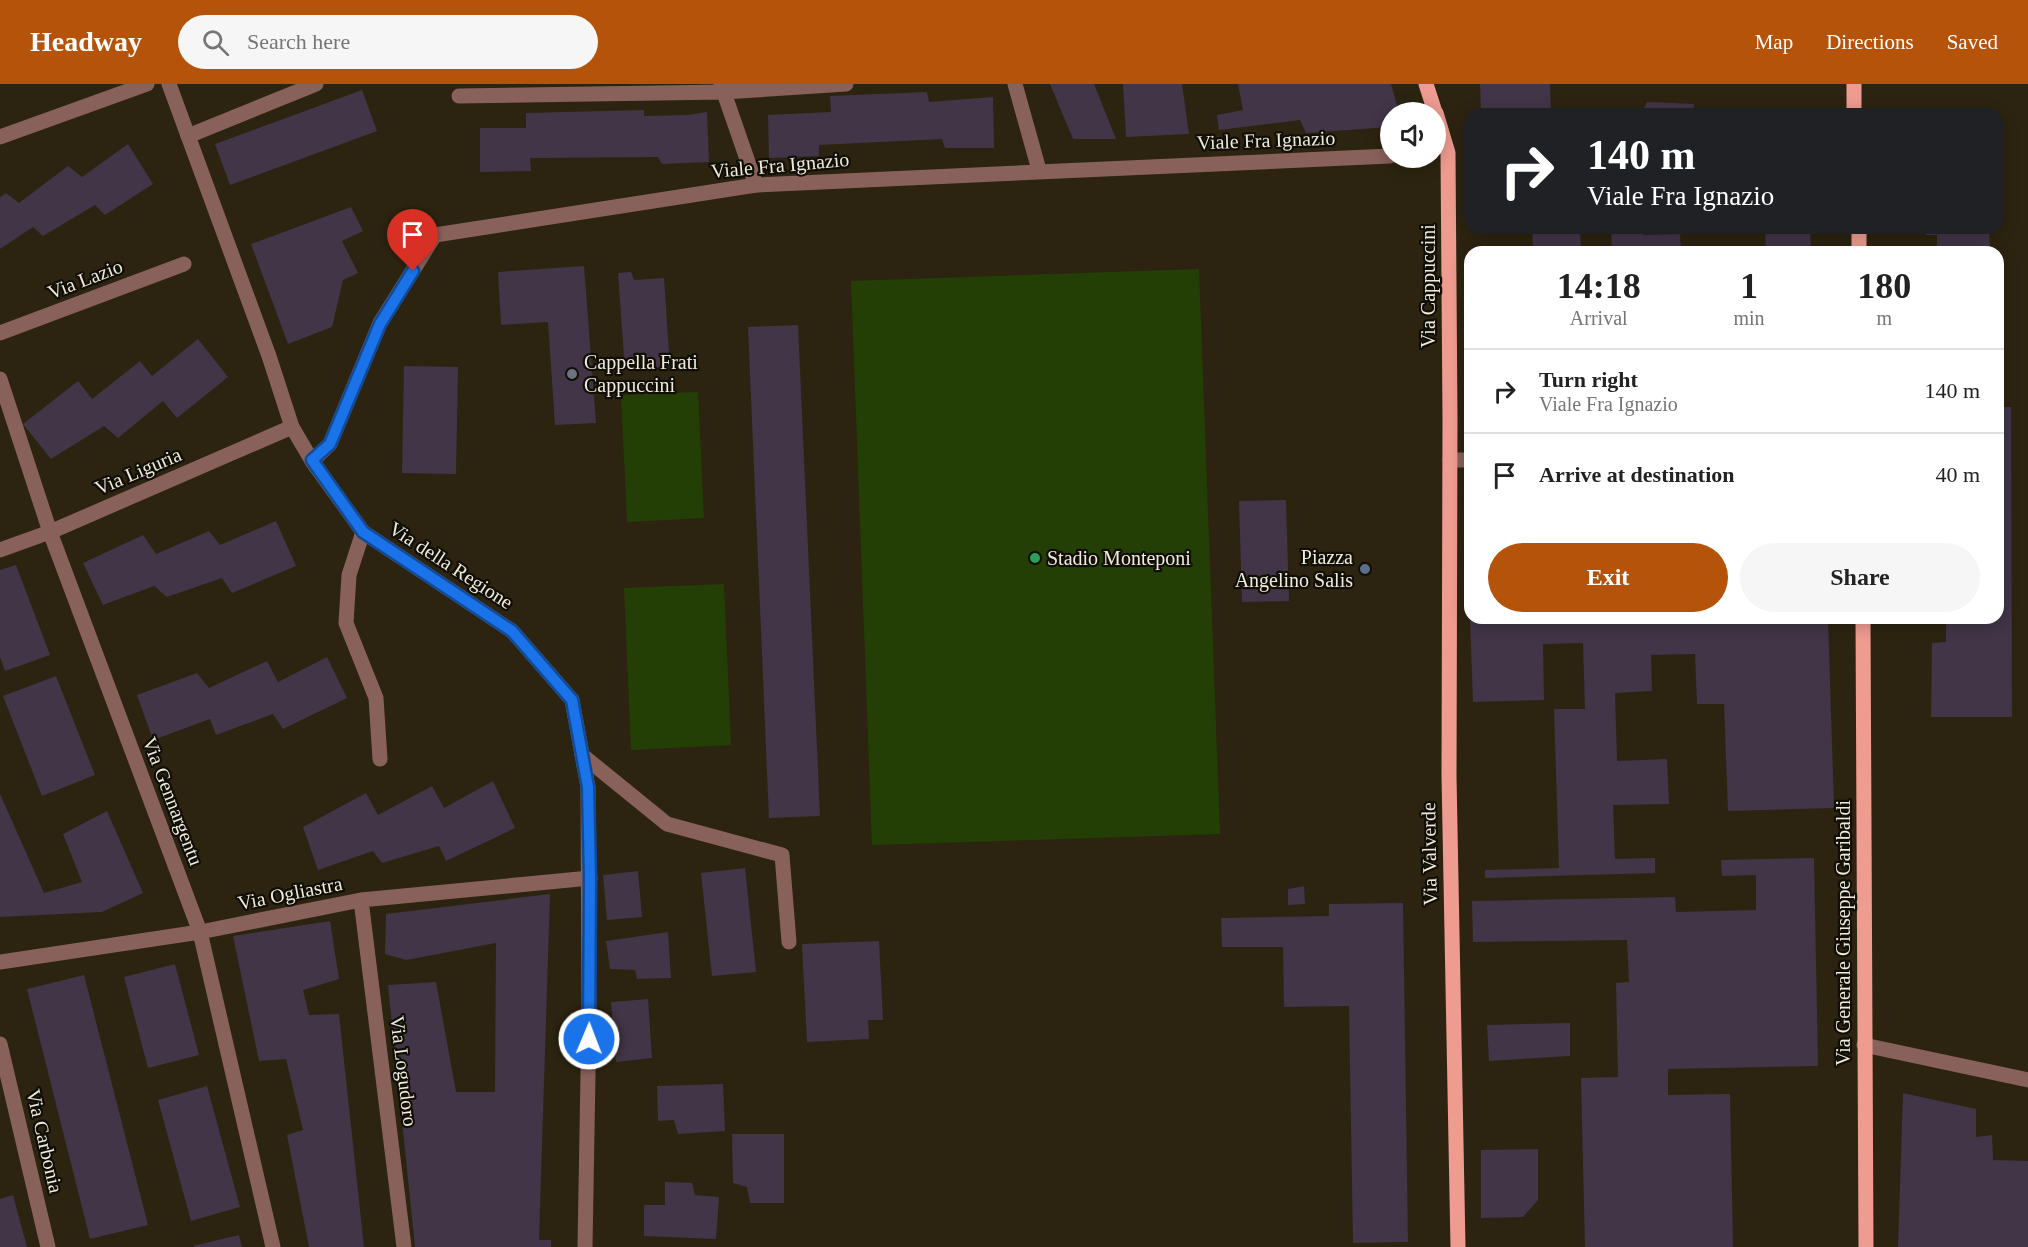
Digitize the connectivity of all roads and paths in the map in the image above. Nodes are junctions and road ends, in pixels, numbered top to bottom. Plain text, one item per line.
1 (147, 84) edge
2 (169, 84) edge
3 (315, 84) edge
4 (846, 84) edge
5 (1015, 84) edge
6 (1426, 84) edge
7 (1854, 84) edge
8 (723, 88) edge
9 (459, 96) dead end
10 (1432, 102) edge
11 (1854, 108) edge
12 (188, 136) junction
13 (0, 137) edge
14 (1380, 156) edge
15 (1442, 168) edge
16 (1039, 170) junction
17 (756, 185) junction
18 (184, 264) dead end
19 (0, 333) edge
20 (0, 379) edge
21 (292, 427) junction
22 (312, 460) junction
23 (1450, 460) junction
24 (1464, 460) edge
25 (50, 532) junction
26 (363, 532) junction
27 (0, 550) edge
28 (1863, 624) edge
29 (582, 754) junction
30 (380, 759) dead end
31 (590, 878) junction
32 (361, 900) junction
33 (200, 932) junction
34 (789, 942) dead end
35 (0, 962) edge
36 (0, 1044) edge
37 (1864, 1045) junction
38 (2028, 1080) edge
39 (48, 1247) edge
40 (273, 1247) edge
41 (404, 1247) edge
42 (585, 1247) edge
43 (1458, 1247) edge
44 (1866, 1247) edge

1 - 13 street
2 - 12 street, Via della Regione
3 - 12 street
4 - 8 street
5 - 16 street
6 - 10 main road, Via Cappuccini
7 - 11 main road
8 - 9 street
8 - 17 street
12 - 21 street, Via della Regione
14 - 16 street, Viale Fra Ignazio
15 - 23 main road, Via Cappuccini
16 - 17 street, Viale Fra Ignazio
17 - 22 street, Viale Fra Ignazio
18 - 19 street, Via Lazio
20 - 25 street, Via Gennargentu
21 - 22 street, Via della Regione
21 - 25 street, Via Liguria
22 - 26 street, Via della Regione
23 - 24 street
23 - 43 main road, Via Valverde
25 - 27 street, Via Liguria
25 - 33 street, Via Gennargentu
26 - 29 street, Via della Regione
26 - 30 street
28 - 37 main road, Via Generale Giuseppe Garibaldi
29 - 31 street, Via della Regione
29 - 34 street
31 - 32 street, Via Ogliastra
31 - 42 street, Via della Regione
32 - 33 street, Via Ogliastra
32 - 41 street, Via Logudoro
33 - 35 street, Via Ogliastra
33 - 40 street, Via Gennargentu
36 - 39 street, Via Carbonia
37 - 38 street
37 - 44 main road, Via Generale Giuseppe Garibaldi

